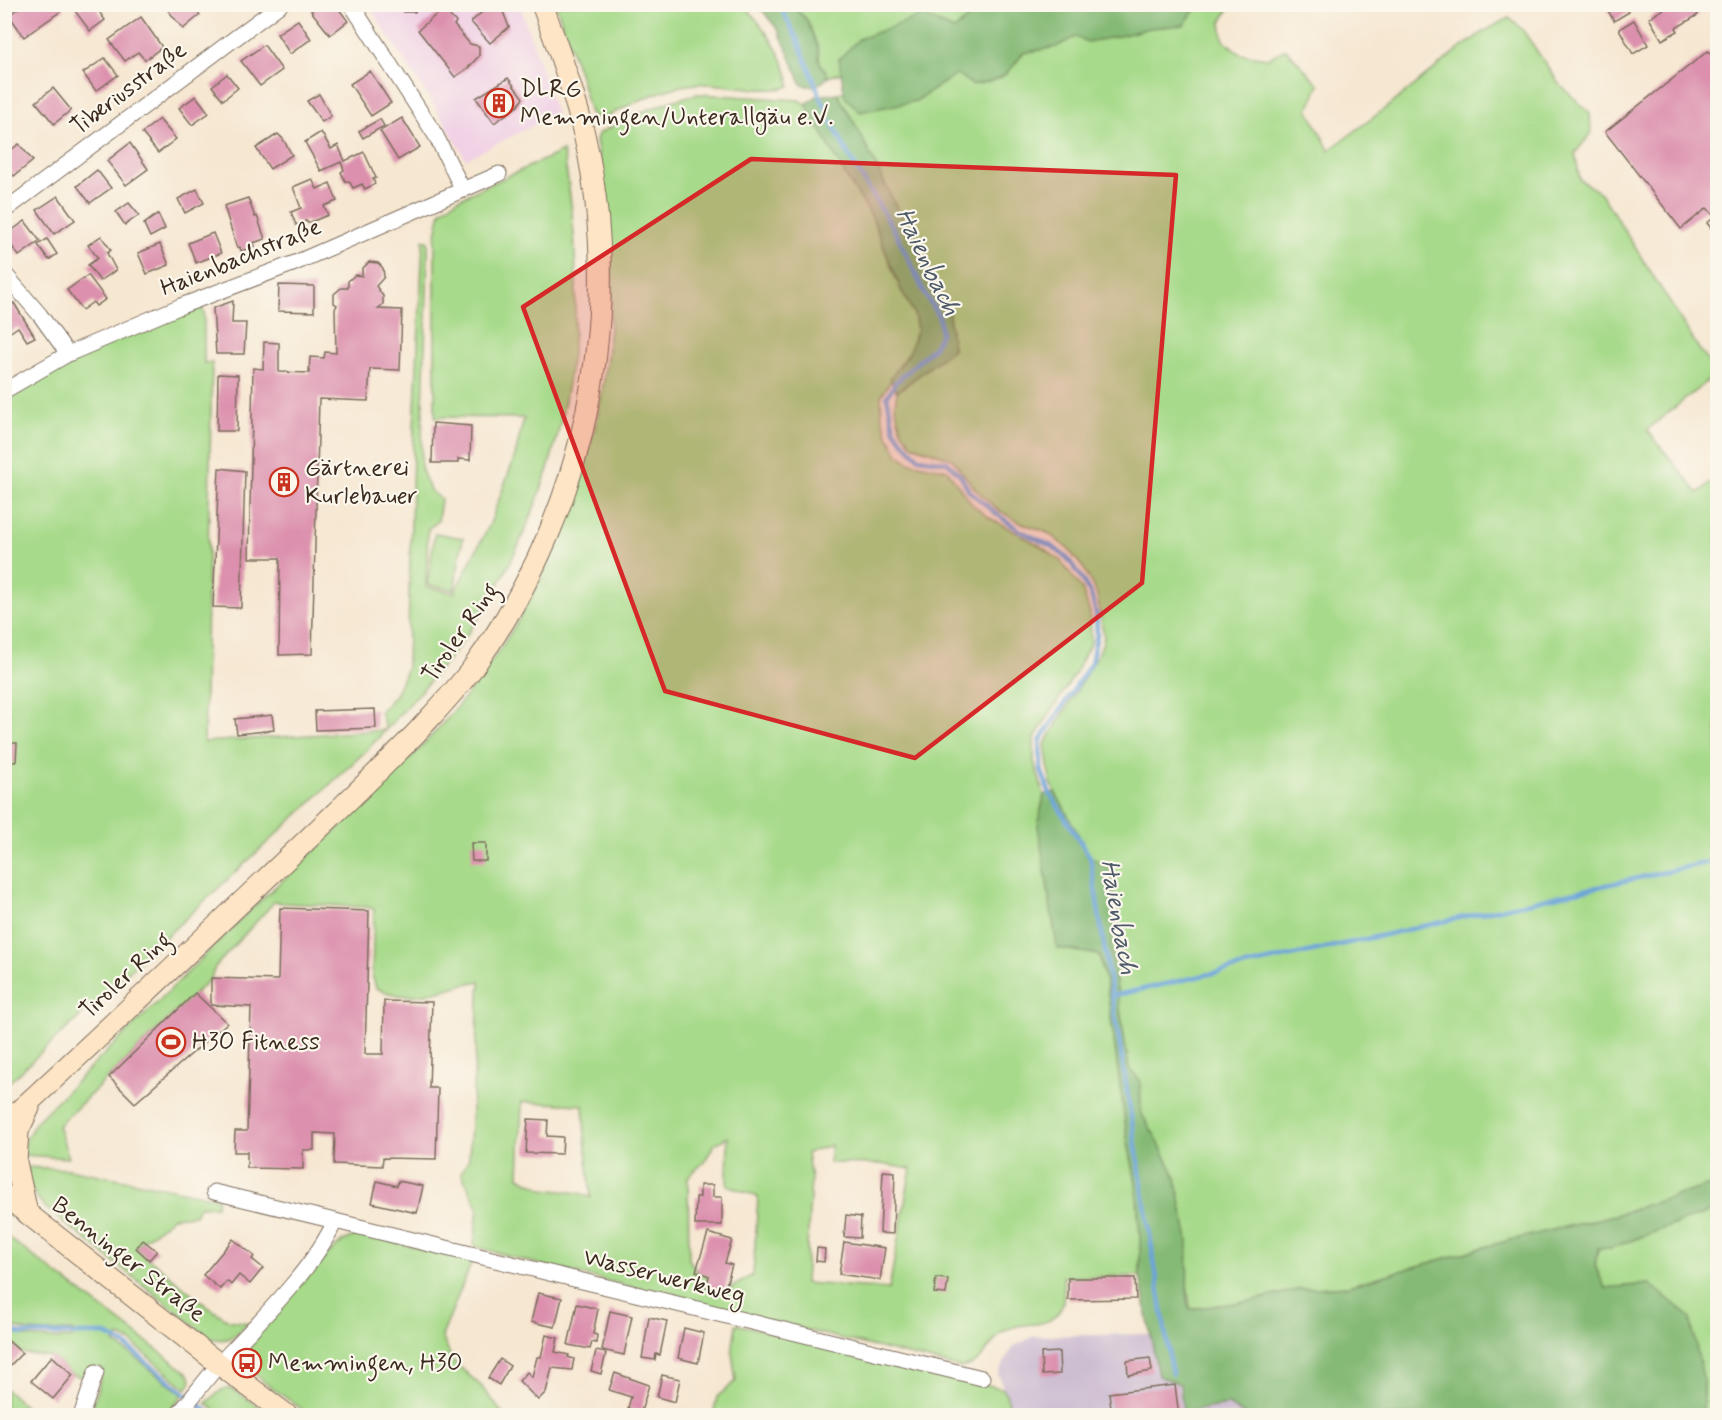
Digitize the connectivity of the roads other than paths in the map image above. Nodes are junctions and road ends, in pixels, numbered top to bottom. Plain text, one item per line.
1 (281, 4) edge
2 (351, 4) edge
3 (542, 4) edge
4 (499, 174) dead end
5 (463, 190) junction
6 (4, 211) edge
7 (4, 273) edge
8 (68, 354) junction
9 (4, 392) edge
10 (35, 1097) junction
11 (4, 1125) edge
12 (214, 1192) dead end
13 (4, 1195) edge
14 (27, 1213) junction
15 (335, 1221) junction
16 (219, 1364) junction
17 (96, 1372) dead end
18 (982, 1378) dead end
19 (181, 1411) edge
20 (81, 1416) edge
21 (288, 1416) edge

1 - 6 street, Tiberiusstraße
2 - 5 street
3 - 10 main road, Tiroler Ring
4 - 5 street, Haienbachstraße
5 - 8 street, Haienbachstraße
7 - 8 street
8 - 9 street, Haienbachstraße
10 - 11 main road, Tiroler Ring
10 - 14 main road
12 - 15 street, Wasserwerkweg
13 - 14 main road, Benninger Straße
14 - 16 main road, Benninger Straße
15 - 16 street
15 - 18 street, Wasserwerkweg
16 - 19 street
16 - 21 main road, Benninger Straße
17 - 20 street

